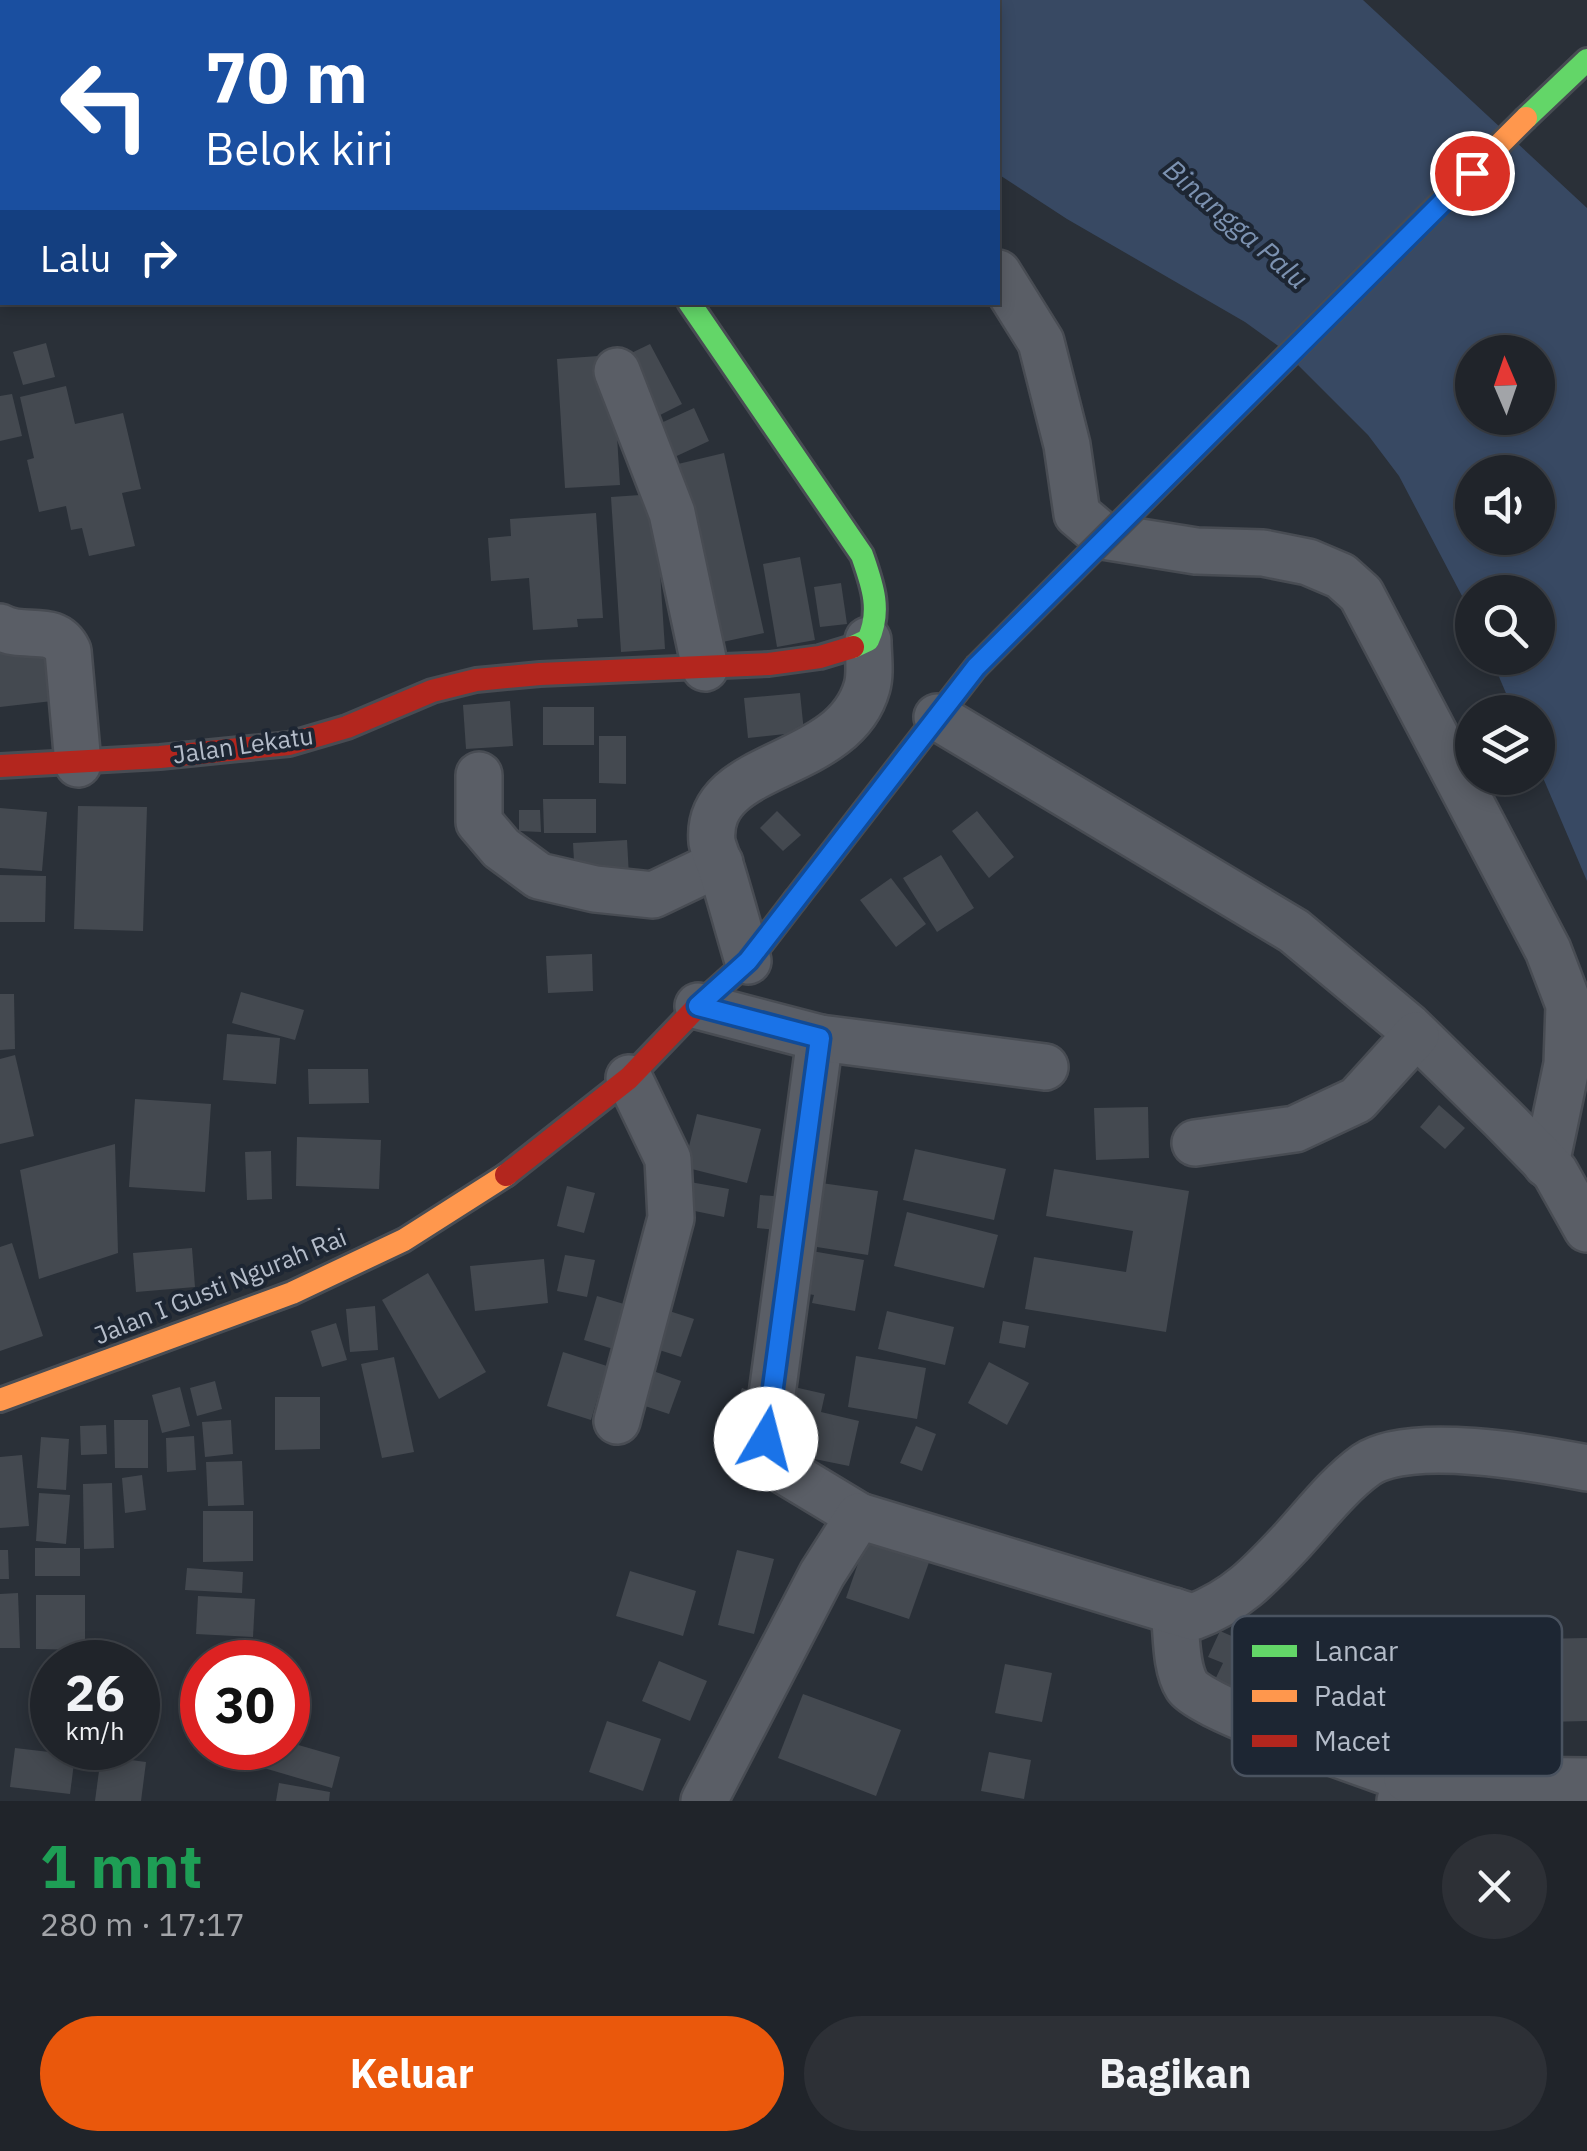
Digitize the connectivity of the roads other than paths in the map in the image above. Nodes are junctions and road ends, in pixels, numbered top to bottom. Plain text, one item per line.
1 (1584, 72) edge
2 (1000, 276) edge
3 (691, 305) edge
4 (617, 371) dead end
5 (0, 627) edge
6 (868, 640) junction
7 (706, 668) junction
8 (936, 716) junction
9 (78, 764) junction
10 (0, 766) edge
11 (479, 775) dead end
12 (720, 863) junction
13 (748, 961) junction
14 (698, 1006) junction
15 (1416, 1035) junction
16 (820, 1038) junction
17 (1045, 1068) dead end
18 (628, 1078) junction
19 (1195, 1143) dead end
20 (1546, 1164) junction
21 (1587, 1229) edge
22 (0, 1400) edge
23 (617, 1421) dead end
24 (1587, 1468) edge
25 (859, 1516) junction
26 (1174, 1610) junction
27 (1232, 1712) edge
28 (1373, 1776) edge
29 (1587, 1780) edge
30 (1404, 1790) edge
31 (704, 1801) edge

1 - 8 main road, Jalan I Gusti Ngurah Rai, bridge
2 - 20 street
3 - 6 main road
4 - 7 street
5 - 9 street
6 - 7 main road, Jalan Lekatu
6 - 12 street
7 - 9 main road, Jalan Lekatu
8 - 13 main road, Jalan I Gusti Ngurah Rai
8 - 15 street
9 - 10 main road, Jalan Lekatu
11 - 12 street
12 - 13 street
13 - 14 main road, Jalan I Gusti Ngurah Rai
14 - 16 street
14 - 18 main road, Jalan I Gusti Ngurah Rai
15 - 19 street
15 - 20 street
16 - 17 street
16 - 25 street
18 - 22 main road, Jalan I Gusti Ngurah Rai
18 - 23 street
20 - 21 street
24 - 26 street
25 - 26 street
25 - 31 street
26 - 27 street
28 - 30 street
29 - 30 street

